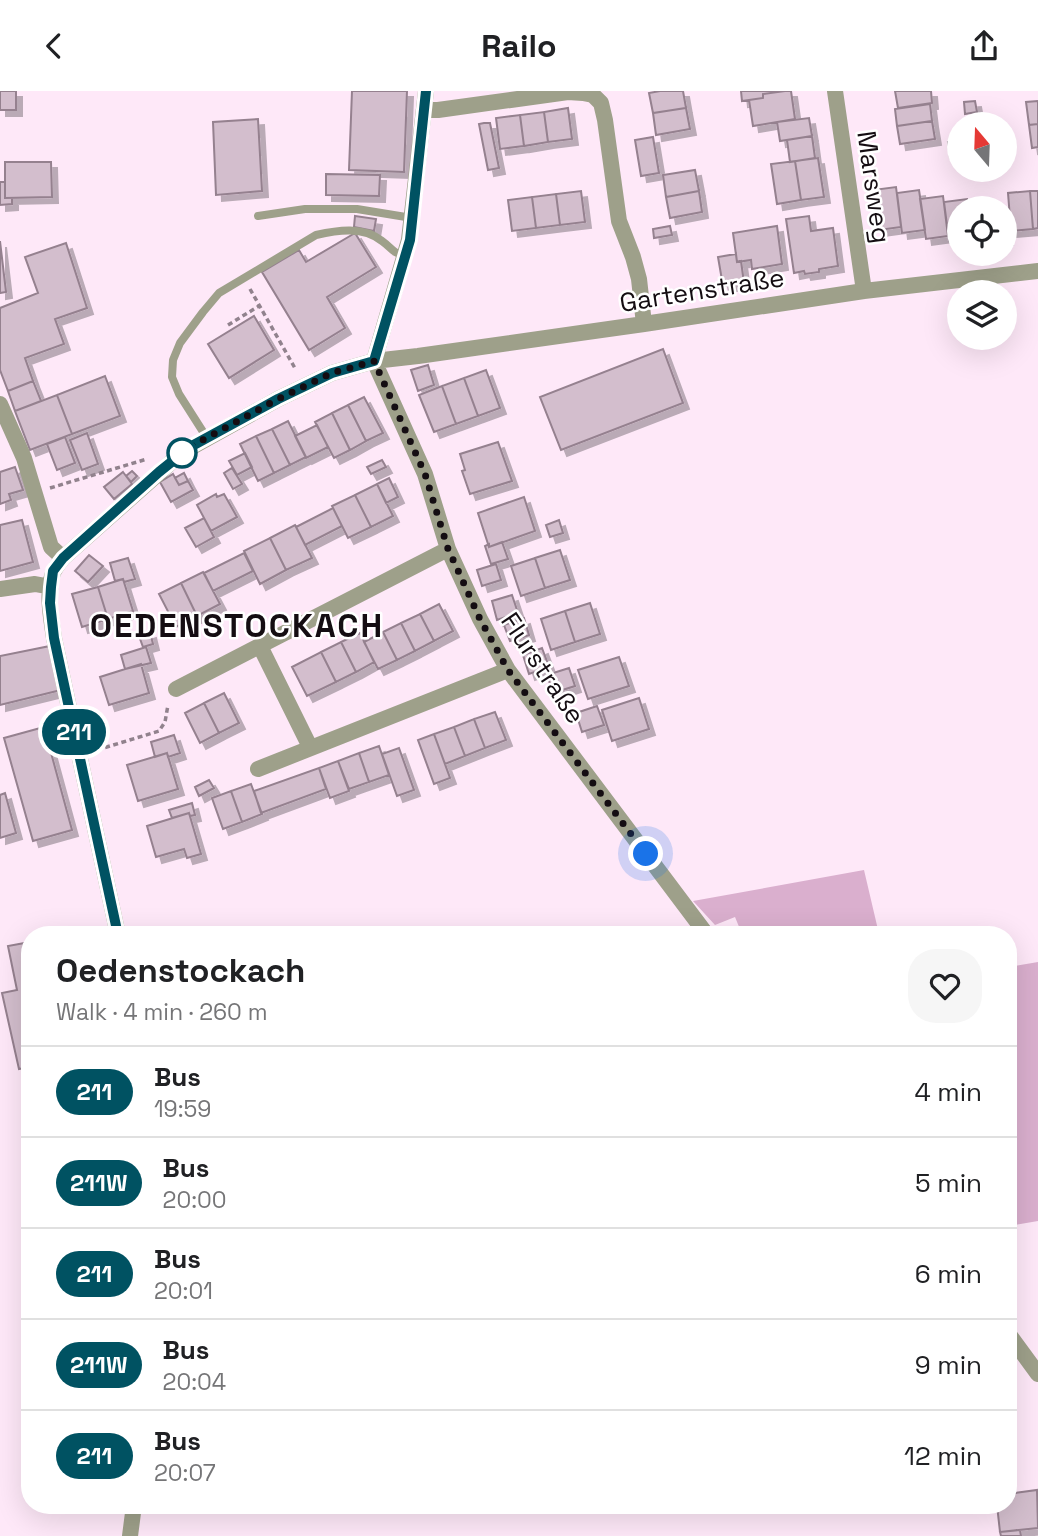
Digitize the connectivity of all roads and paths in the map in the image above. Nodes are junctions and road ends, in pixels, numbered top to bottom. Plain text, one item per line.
1 (426, 91) edge
2 (835, 91) edge
3 (424, 110) junction
4 (258, 216) dead end
5 (412, 218) junction
6 (405, 256) junction
7 (1038, 271) edge
8 (243, 278) junction
9 (864, 291) junction
10 (260, 305) junction
11 (644, 324) junction
12 (228, 325) dead end
13 (374, 361) junction
14 (305, 386) junction
15 (0, 404) edge
16 (206, 438) junction
17 (147, 459) dead end
18 (36, 493) junction
19 (448, 549) junction
20 (63, 558) junction
21 (51, 587) junction
22 (0, 589) edge
23 (260, 646) junction
24 (508, 670) junction
25 (176, 689) joint
26 (310, 747) junction
27 (94, 751) dead end
28 (258, 769) dead end
29 (116, 926) edge
30 (700, 926) edge
31 (1017, 1345) edge
32 (1038, 1374) edge
33 (133, 1514) edge
34 (130, 1536) edge

1 - 3 street
2 - 9 street, Marsweg
3 - 5 street
3 - 11 street
4 - 5 lane
5 - 6 street
6 - 8 lane
6 - 13 street
7 - 9 street, Gartenstraße
8 - 10 path
8 - 16 lane
9 - 11 street, Gartenstraße
10 - 12 path
10 - 14 path
11 - 13 street, Gartenstraße
13 - 14 street, Gartenstraße
13 - 19 street, Flurstraße
14 - 16 street, Gartenstraße
15 - 18 street
16 - 20 street, Gartenstraße
17 - 18 path
18 - 20 street
19 - 23 street
19 - 24 street, Flurstraße
20 - 21 street
21 - 22 street
21 - 29 street
23 - 25 street
23 - 26 street
24 - 26 street
24 - 30 street, Flurstraße
25 - 27 path
26 - 28 street
31 - 32 street
33 - 34 street

